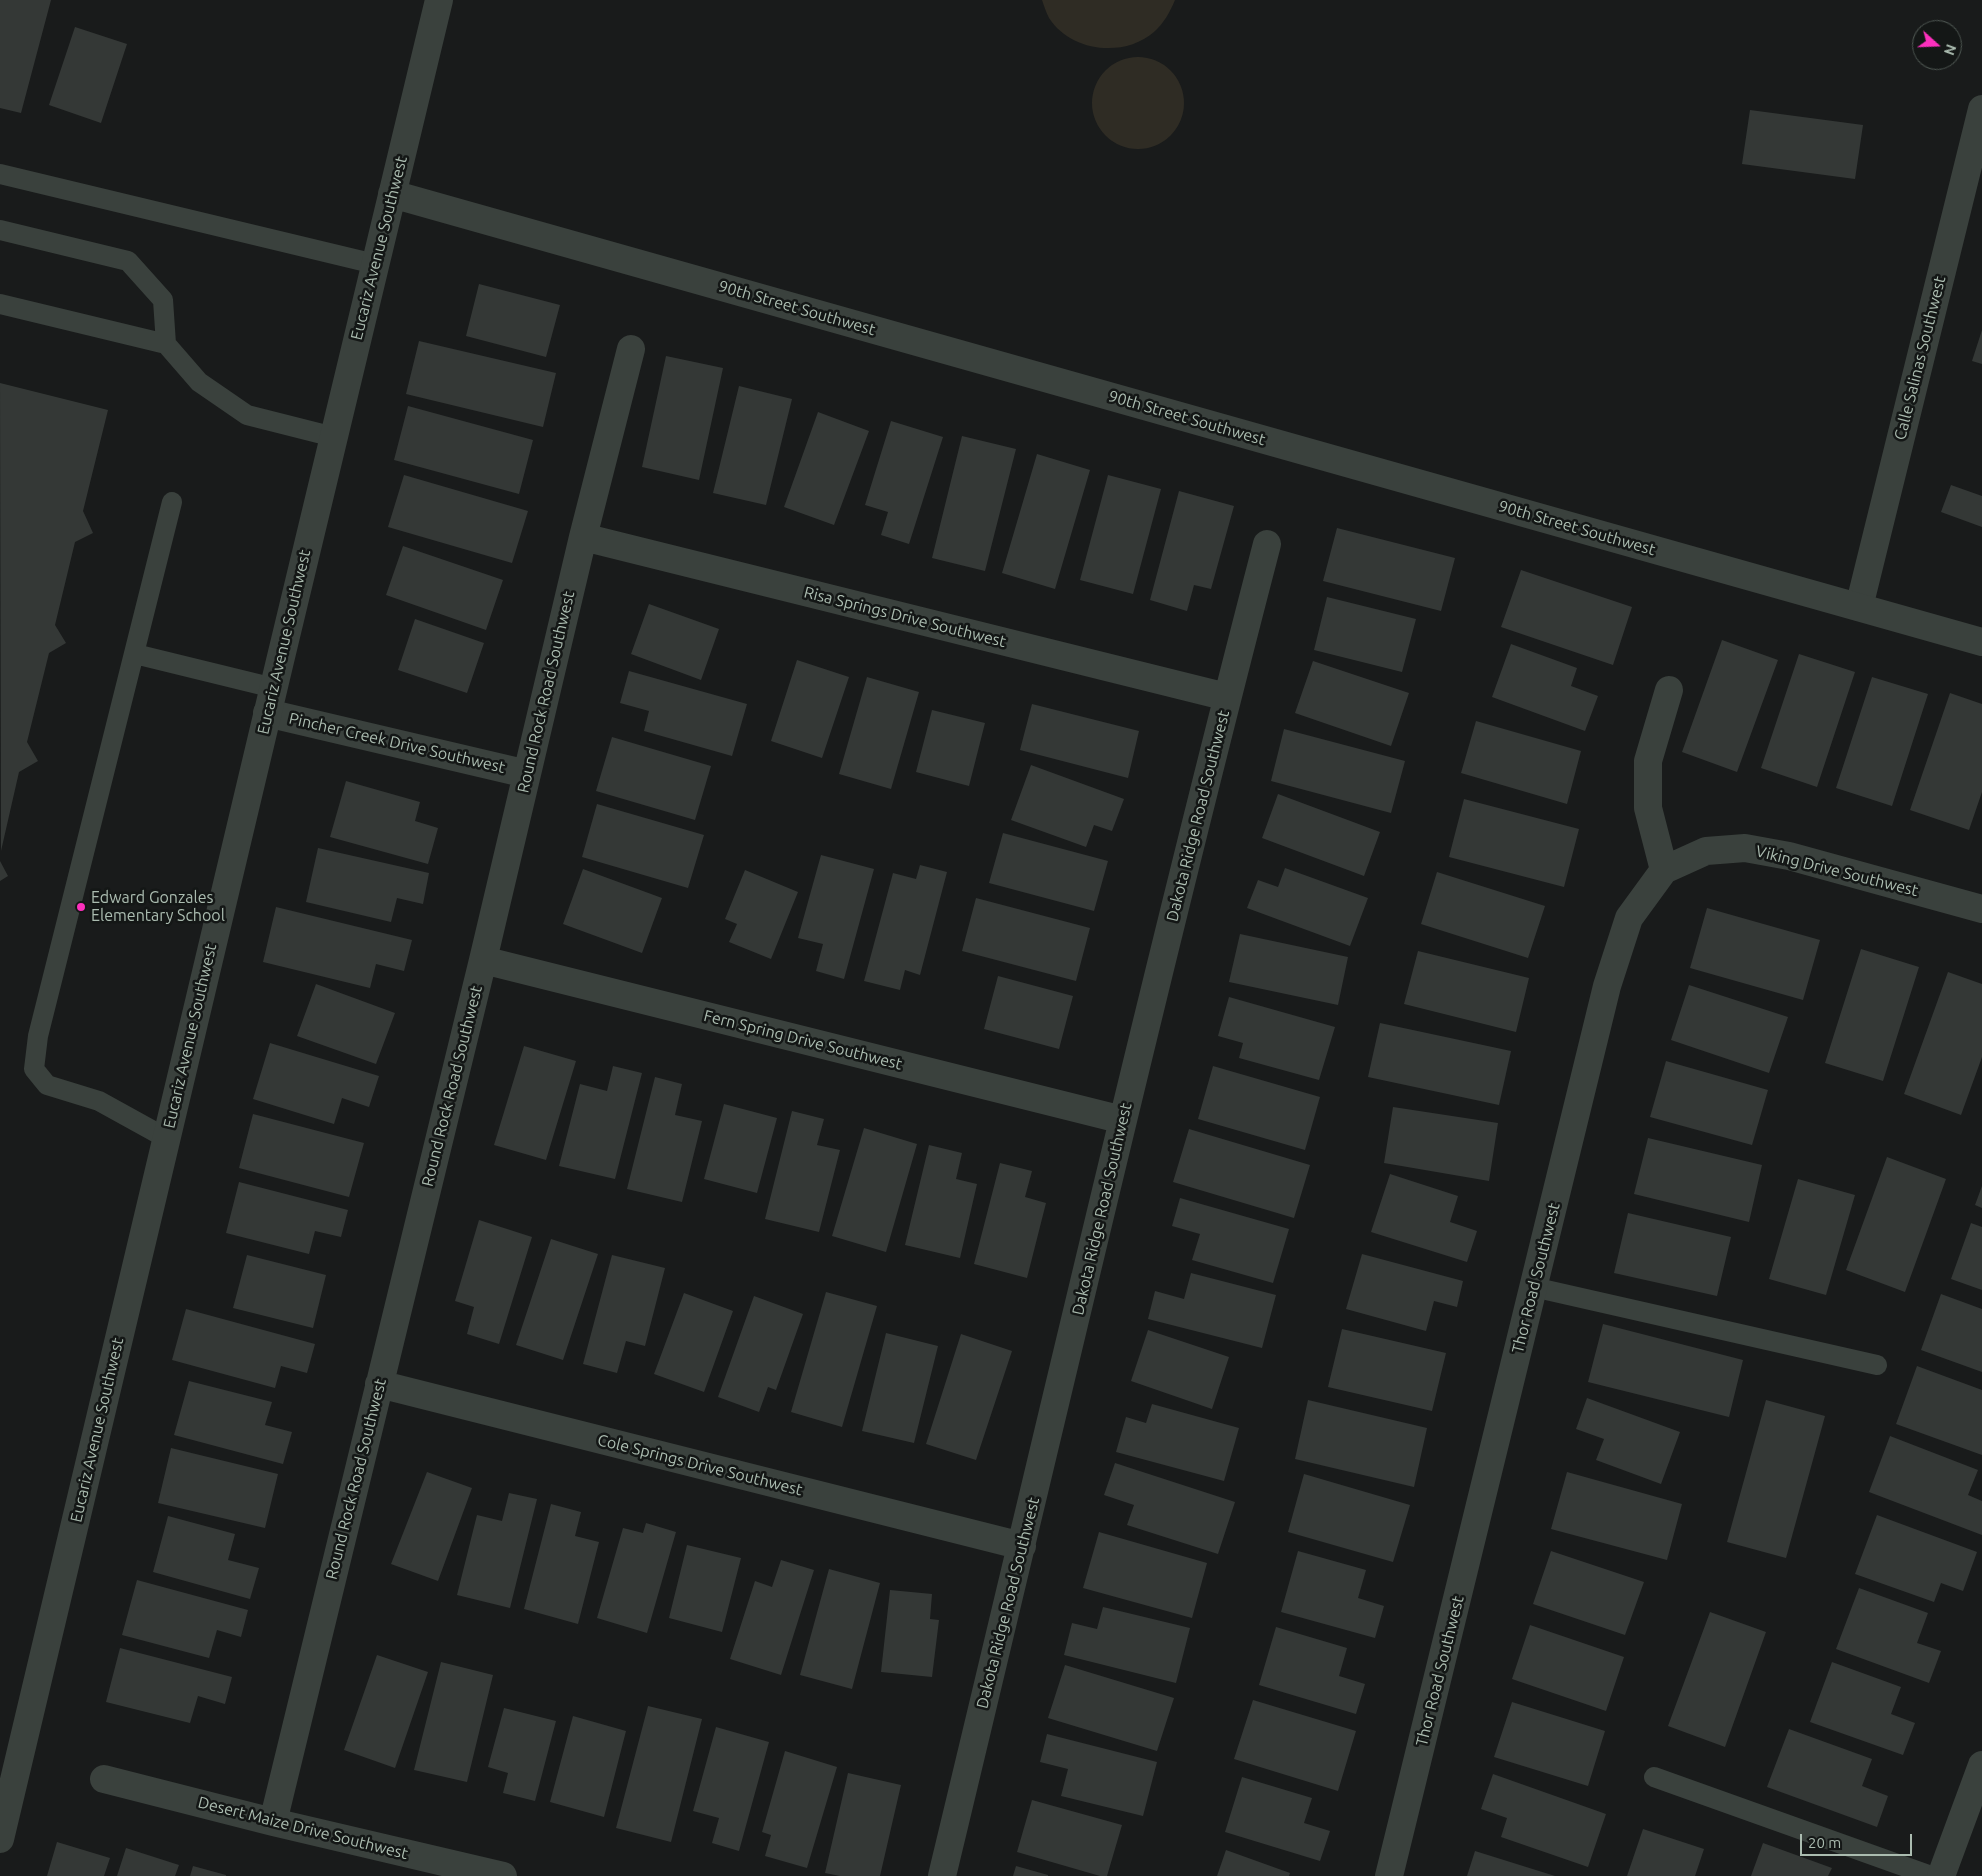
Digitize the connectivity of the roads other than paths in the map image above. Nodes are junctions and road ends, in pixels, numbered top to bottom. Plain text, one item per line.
1 (439, 0) edge
2 (1982, 109) edge
3 (0, 174) edge
4 (392, 194) junction
5 (0, 230) edge
6 (376, 264) junction
7 (0, 304) edge
8 (166, 344) junction
9 (631, 350) dead end
10 (334, 437) junction
11 (172, 502) dead end
12 (583, 537) junction
13 (1266, 544) dead end
14 (1859, 607) junction
15 (1982, 642) edge
16 (135, 654) junction
17 (1668, 690) dead end
18 (1227, 697) junction
19 (271, 700) junction
20 (527, 774) junction
21 (1664, 870) junction
22 (1982, 909) edge
23 (483, 960) junction
24 (1124, 1120) junction
25 (166, 1138) junction
26 (1533, 1287) junction
27 (1876, 1365) dead end
28 (379, 1384) junction
29 (1022, 1546) junction
30 (1982, 1765) edge
31 (1654, 1777) dead end
32 (104, 1779) dead end
33 (272, 1822) junction
34 (0, 1839) edge
35 (503, 1876) edge
36 (942, 1876) edge
37 (1389, 1876) edge
38 (1931, 1876) edge
39 (1941, 1876) edge

1 - 4 street, Eucariz Avenue Southwest
2 - 14 street, Calle Salinas Southwest
3 - 6 lane
4 - 6 street, Eucariz Avenue Southwest
4 - 14 street, 90th Street Southwest
5 - 8 lane
6 - 10 street, Eucariz Avenue Southwest
7 - 8 lane
8 - 10 lane
9 - 12 street, Round Rock Road Southwest
10 - 19 street, Eucariz Avenue Southwest
11 - 16 lane
12 - 18 street, Risa Springs Drive Southwest
12 - 20 street, Round Rock Road Southwest
13 - 18 street, Dakota Ridge Road Southwest
14 - 15 street, 90th Street Southwest
16 - 19 lane
16 - 25 lane
17 - 21 street
18 - 24 street, Dakota Ridge Road Southwest
19 - 20 street, Pincher Creek Drive Southwest
19 - 25 street, Eucariz Avenue Southwest
20 - 23 street, Round Rock Road Southwest
21 - 22 street, Viking Drive Southwest
21 - 26 street, Thor Road Southwest
23 - 24 street, Fern Spring Drive Southwest
23 - 28 street, Round Rock Road Southwest
24 - 29 street, Dakota Ridge Road Southwest
25 - 34 street, Eucariz Avenue Southwest
26 - 27 lane
26 - 37 street, Thor Road Southwest
28 - 29 street, Cole Springs Drive Southwest
28 - 33 street, Round Rock Road Southwest
29 - 36 street, Dakota Ridge Road Southwest
30 - 39 street
31 - 38 lane
32 - 33 street, Desert Maize Drive Southwest
33 - 35 street, Desert Maize Drive Southwest

